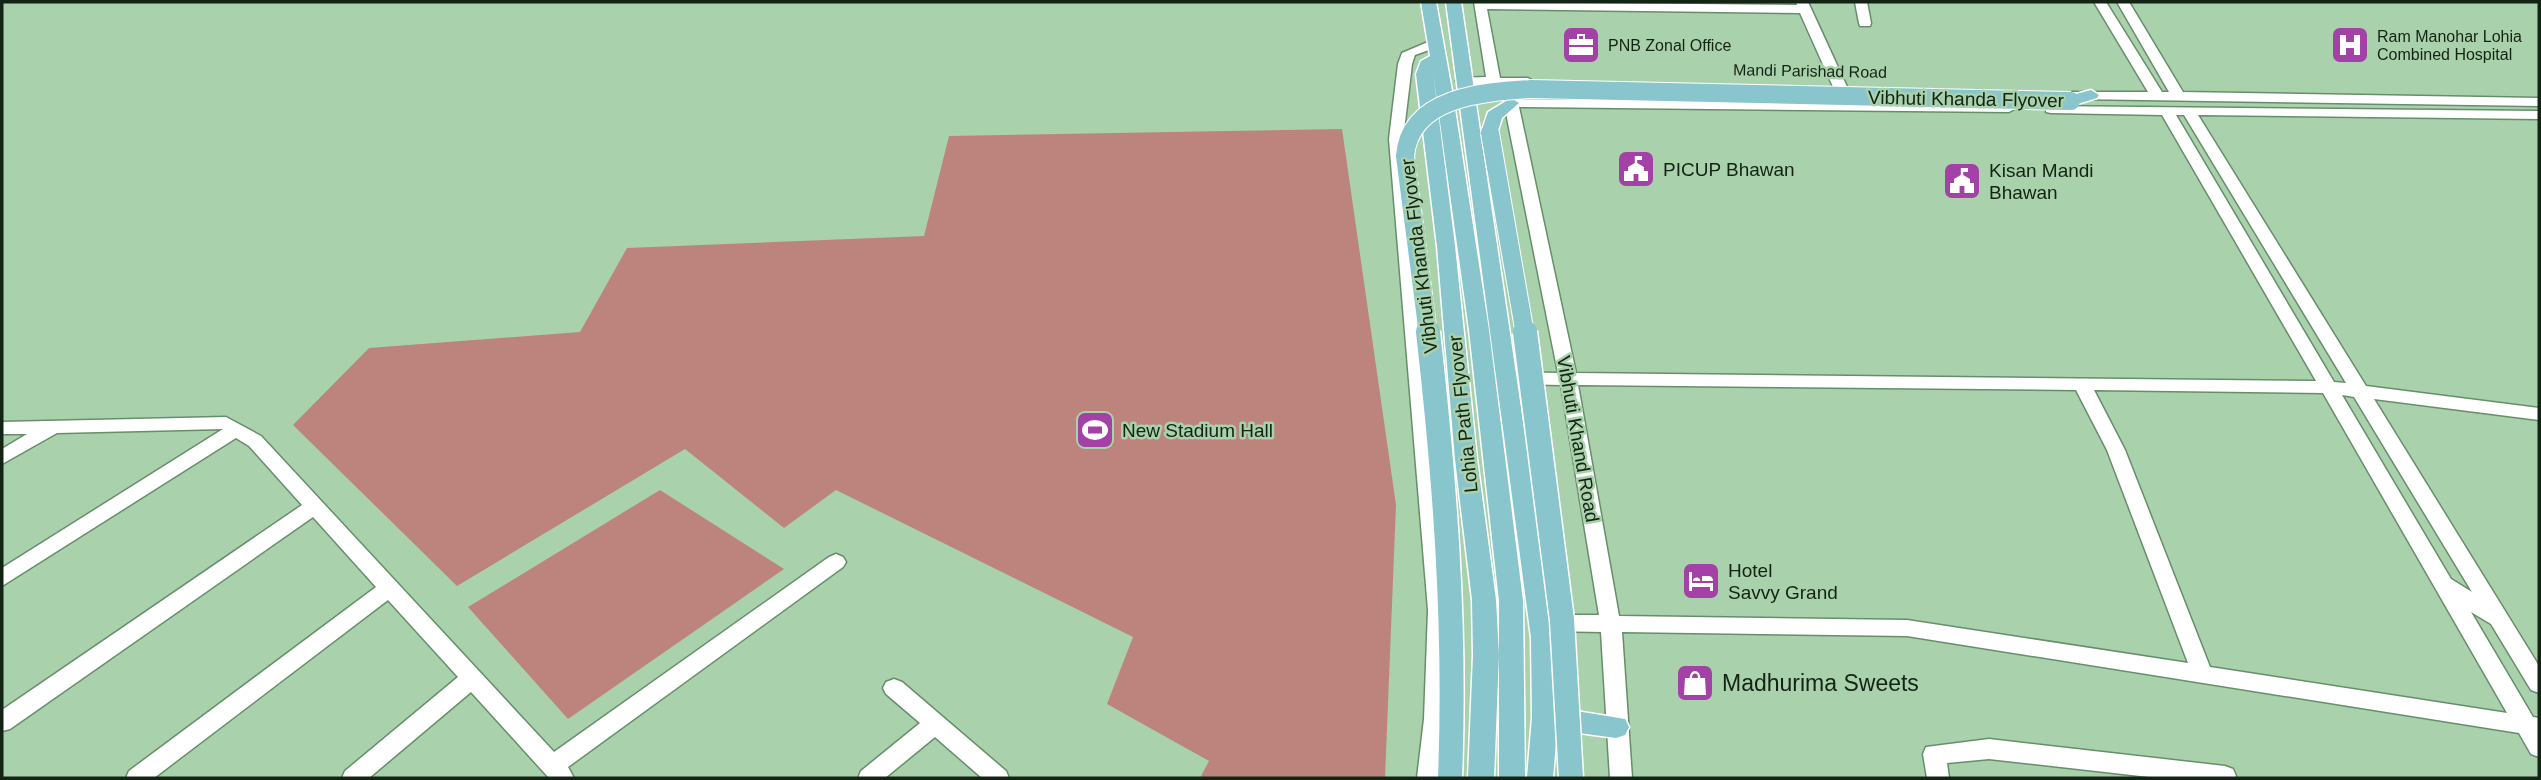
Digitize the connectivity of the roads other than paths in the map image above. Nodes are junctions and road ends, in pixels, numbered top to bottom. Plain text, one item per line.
1 (1428, 2) edge
2 (1453, 2) edge
3 (1861, 2) edge
4 (2101, 2) edge
5 (2123, 2) edge
6 (1480, 4) edge
7 (1804, 6) edge
8 (1865, 23) dead end
9 (1435, 43) junction
10 (1463, 81) junction
11 (1494, 82) junction
12 (1573, 83) junction
13 (1841, 89) junction
14 (2091, 95) junction
15 (2539, 102) edge
16 (1511, 103) junction
17 (1578, 103) junction
18 (2162, 103) junction
19 (2184, 104) junction
20 (2539, 116) edge
21 (1507, 377) junction
22 (1568, 377) junction
23 (2082, 384) junction
24 (2327, 387) junction
25 (2361, 391) junction
26 (2539, 414) edge
27 (54, 427) junction
28 (2, 428) edge
29 (237, 429) junction
30 (2, 457) edge
31 (315, 506) junction
32 (836, 562) dead end
33 (2, 578) edge
34 (2442, 583) junction
35 (389, 587) junction
36 (2501, 621) junction
37 (1610, 622) junction
38 (1541, 623) junction
39 (2203, 675) junction
40 (472, 678) junction
41 (2539, 684) edge
42 (894, 688) dead end
43 (1545, 717) junction
44 (2, 722) edge
45 (935, 724) junction
46 (1616, 727) junction
47 (2533, 727) edge
48 (2539, 747) edge
49 (557, 772) edge
50 (2225, 776) dead end
51 (137, 778) edge
52 (352, 778) edge
53 (869, 778) edge
54 (998, 778) edge
55 (1428, 778) edge
56 (1450, 778) edge
57 (1481, 778) edge
58 (1512, 778) edge
59 (1540, 778) edge
60 (1571, 778) edge
61 (1621, 778) edge
62 (1938, 778) edge

1 - 9 main road
2 - 10 main road
3 - 8 street
4 - 18 street
5 - 19 street
6 - 7 street
6 - 11 street
7 - 13 street
9 - 55 street
9 - 57 main road, Lohia Path Flyover
9 - 58 main road, Lohia Path Flyover
10 - 11 street, Mandi Parishad Road
10 - 21 main road
11 - 12 street, Mandi Parishad Road
12 - 13 street, Mandi Parishad Road
12 - 17 street
13 - 14 street, Mandi Parishad Road
14 - 18 street, Mandi Parishad Road
14 - 56 main road, Vibhuti Khanda Flyover, bridge
15 - 19 street
16 - 17 street
16 - 22 street, Vibhuti Khand Road
16 - 60 main road, bridge
17 - 18 street
18 - 19 street
18 - 24 street
19 - 20 street
19 - 25 street
21 - 22 street
21 - 38 main road
22 - 23 street
22 - 37 street, Vibhuti Khand Road
23 - 24 street
23 - 39 street
24 - 25 street
24 - 34 street
25 - 26 street
25 - 36 street
27 - 28 street
27 - 29 street
27 - 30 street
29 - 31 street
29 - 33 street
31 - 35 street
31 - 44 street
32 - 49 street
34 - 36 street
34 - 47 street
35 - 40 street
35 - 51 street
36 - 41 street
37 - 38 street
37 - 39 street
37 - 46 street, Vibhuti Khand Road
38 - 43 main road
39 - 47 street
40 - 49 street
40 - 52 street
42 - 45 street
43 - 46 main road
43 - 59 main road
45 - 53 street
45 - 54 street
46 - 61 street, Vibhuti Khand Road
47 - 48 street
50 - 62 street

